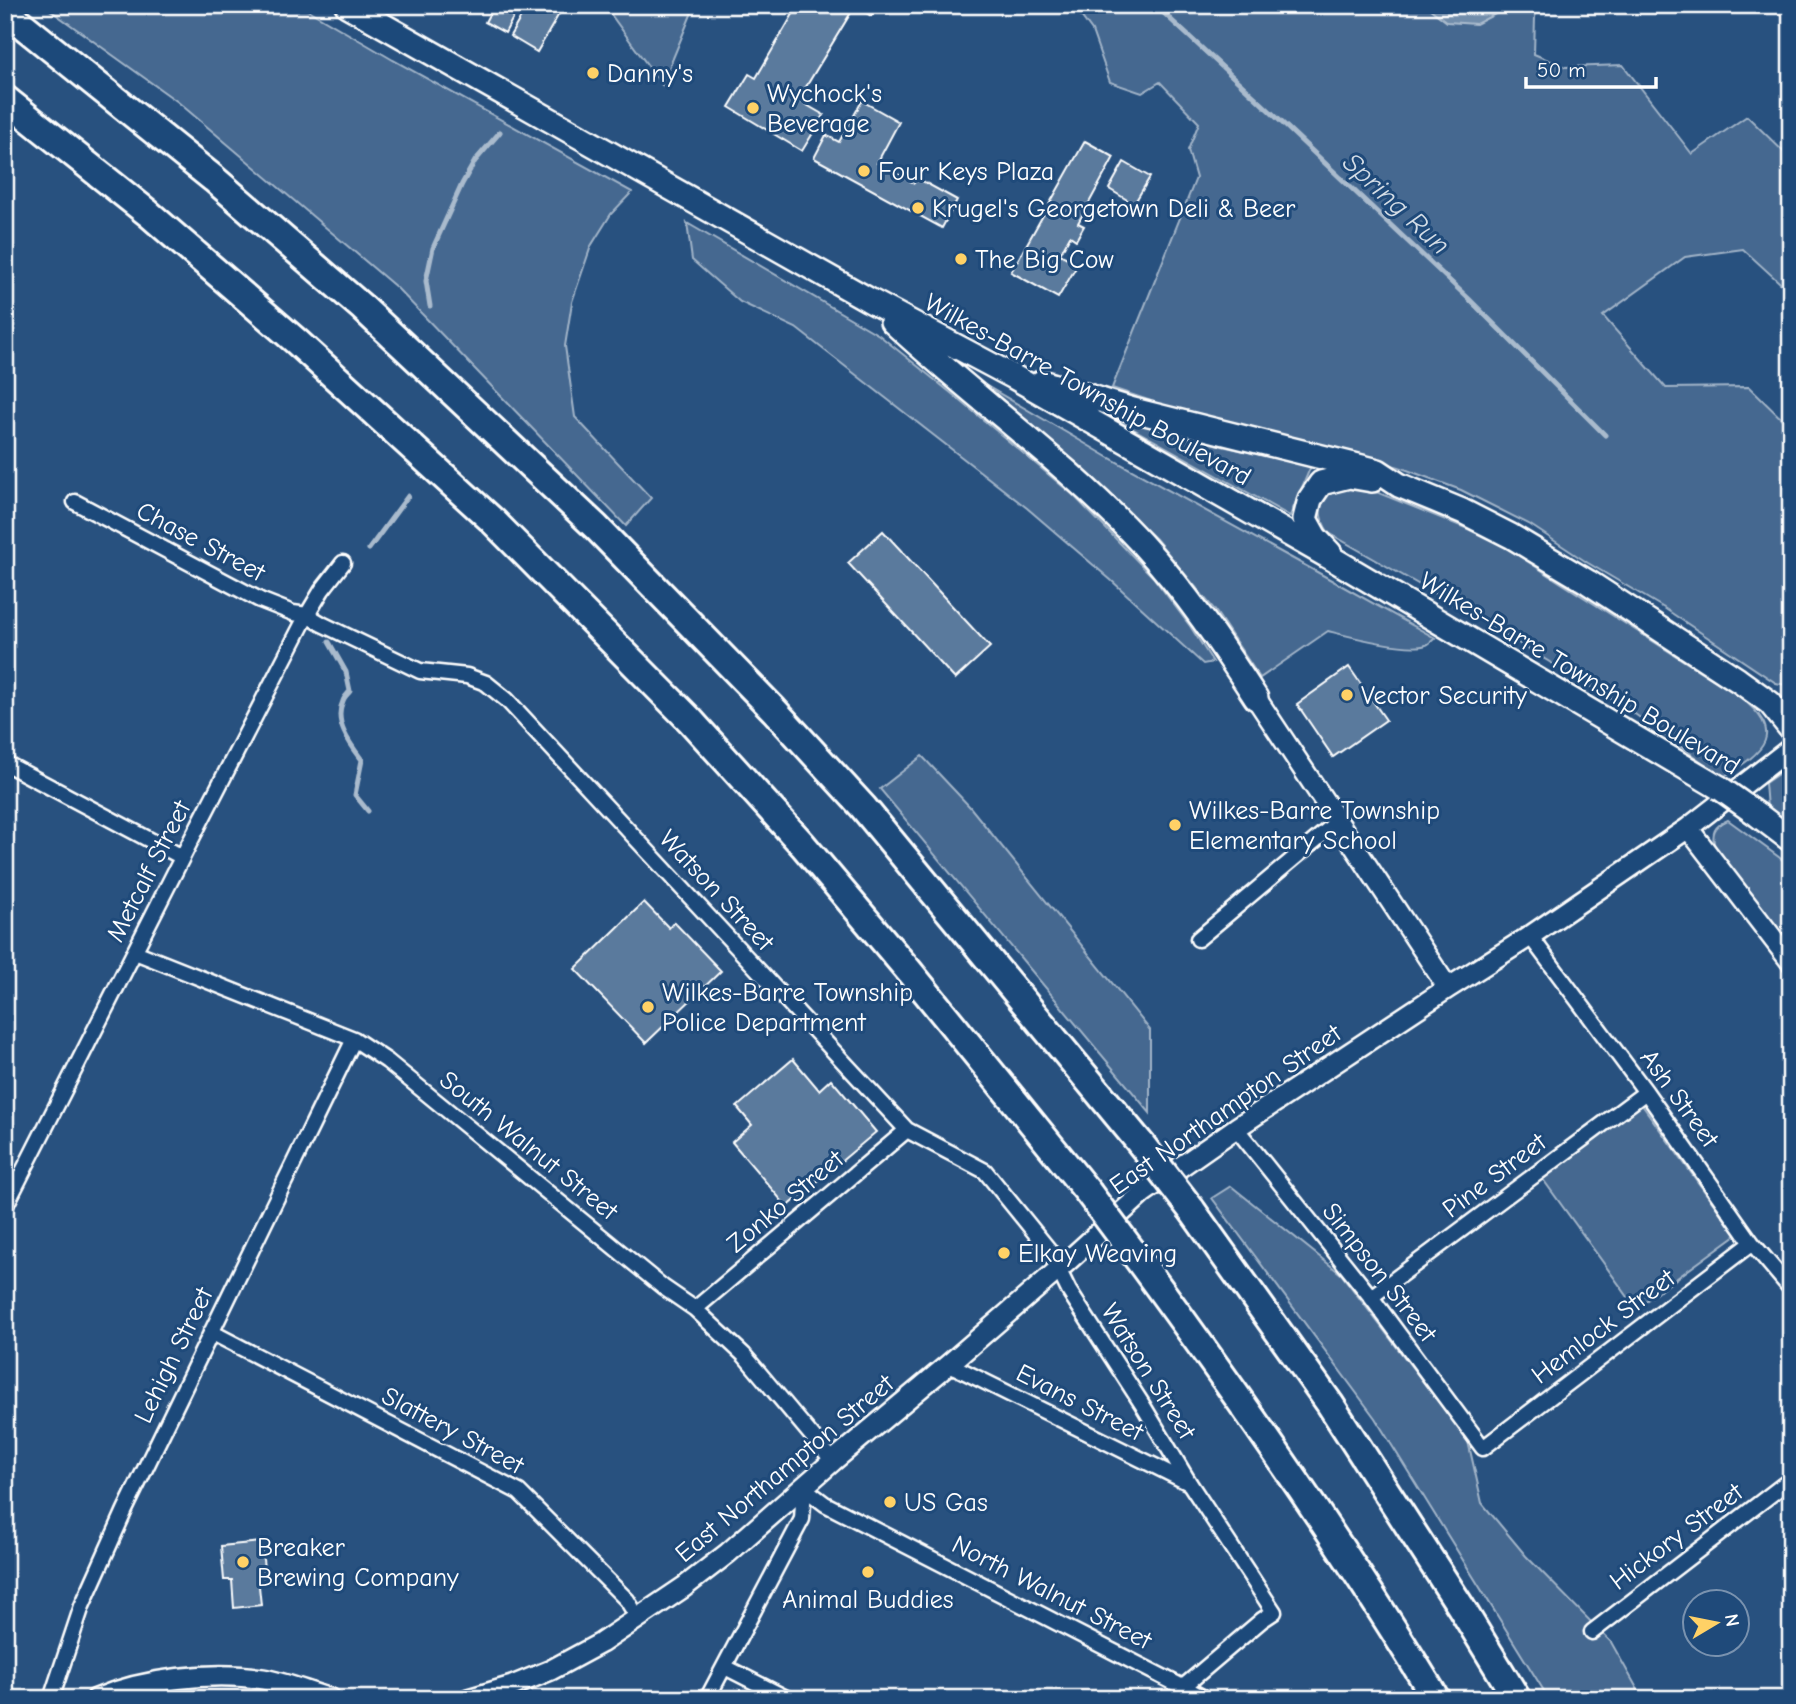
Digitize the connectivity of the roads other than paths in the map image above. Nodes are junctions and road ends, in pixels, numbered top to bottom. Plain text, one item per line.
1 (348, 5) edge
2 (5, 11) edge
3 (5, 99) edge
4 (869, 300) junction
5 (1014, 377) junction
6 (1399, 485) junction
7 (75, 502) dead end
8 (1338, 562) junction
9 (343, 563) dead end
10 (307, 615) junction
11 (1256, 698) joint
12 (1791, 729) edge
13 (1791, 748) edge
14 (5, 763) edge
15 (1337, 822) junction
16 (1688, 828) junction
17 (1791, 840) edge
18 (182, 857) junction
19 (1530, 936) junction
20 (1198, 939) dead end
21 (135, 951) junction
22 (1791, 962) edge
23 (1448, 988) junction
24 (354, 1039) junction
25 (1646, 1092) junction
26 (1236, 1128) junction
27 (907, 1130) junction
28 (5, 1207) edge
29 (1752, 1243) junction
30 (1059, 1269) junction
31 (1791, 1289) edge
32 (1371, 1297) junction
33 (695, 1309) junction
34 (211, 1332) junction
35 (949, 1364) junction
36 (1483, 1448) joint
37 (833, 1461) junction
38 (1791, 1479) edge
39 (1190, 1484) junction
40 (804, 1488) junction
41 (638, 1618) junction
42 (1592, 1632) dead end
43 (724, 1667) junction
44 (1180, 1693) edge
45 (51, 1699) edge
46 (96, 1699) edge
47 (331, 1699) edge
48 (468, 1699) edge
49 (707, 1699) edge
50 (788, 1699) edge
51 (1206, 1699) edge
52 (1436, 1699) edge
53 (1517, 1699) edge

1 - 4 main road, Wilkes-Barre Township Boulevard
2 - 53 highway, bridge
3 - 52 highway, bridge
4 - 5 main road, Wilkes-Barre Township Boulevard
4 - 11 main road
5 - 6 main road
5 - 8 main road, Wilkes-Barre Township Boulevard
6 - 8 main road
6 - 12 main road
7 - 10 street, Chase Street
8 - 17 main road, Wilkes-Barre Township Boulevard, bridge
9 - 10 street, Metcalf Street
10 - 18 street, Metcalf Street
10 - 27 street, Watson Street
11 - 15 main road
13 - 16 main road, East Northampton Street
14 - 18 street
15 - 20 street
15 - 23 main road
16 - 19 main road, East Northampton Street
16 - 22 main road
18 - 21 street, Metcalf Street
19 - 23 main road, East Northampton Street
19 - 25 street, Ash Street
21 - 24 street, South Walnut Street
21 - 28 street, Metcalf Street
23 - 26 main road, East Northampton Street
24 - 33 street, South Walnut Street
24 - 34 street, Lehigh Street
25 - 29 street, Ash Street
25 - 32 street, Pine Street
26 - 30 main road, East Northampton Street
26 - 32 street, Simpson Street
27 - 30 street, Watson Street
27 - 33 street, Zonko Street
29 - 31 street, Ash Street
29 - 36 street, Hemlock Street
30 - 35 main road, East Northampton Street
30 - 39 street, Watson Street
32 - 36 street, Simpson Street
33 - 37 street, South Walnut Street
34 - 41 street, Slattery Street
34 - 45 street, Lehigh Street
35 - 37 main road, East Northampton Street
35 - 39 street, Evans Street
37 - 40 main road, East Northampton Street
38 - 42 street, Hickory Street
39 - 44 street, Watson Street
40 - 41 main road, East Northampton Street
40 - 43 street
40 - 44 street, North Walnut Street
41 - 48 main road, East Northampton Street
43 - 49 street
43 - 50 street
44 - 51 street, North Walnut Street
46 - 47 main road

